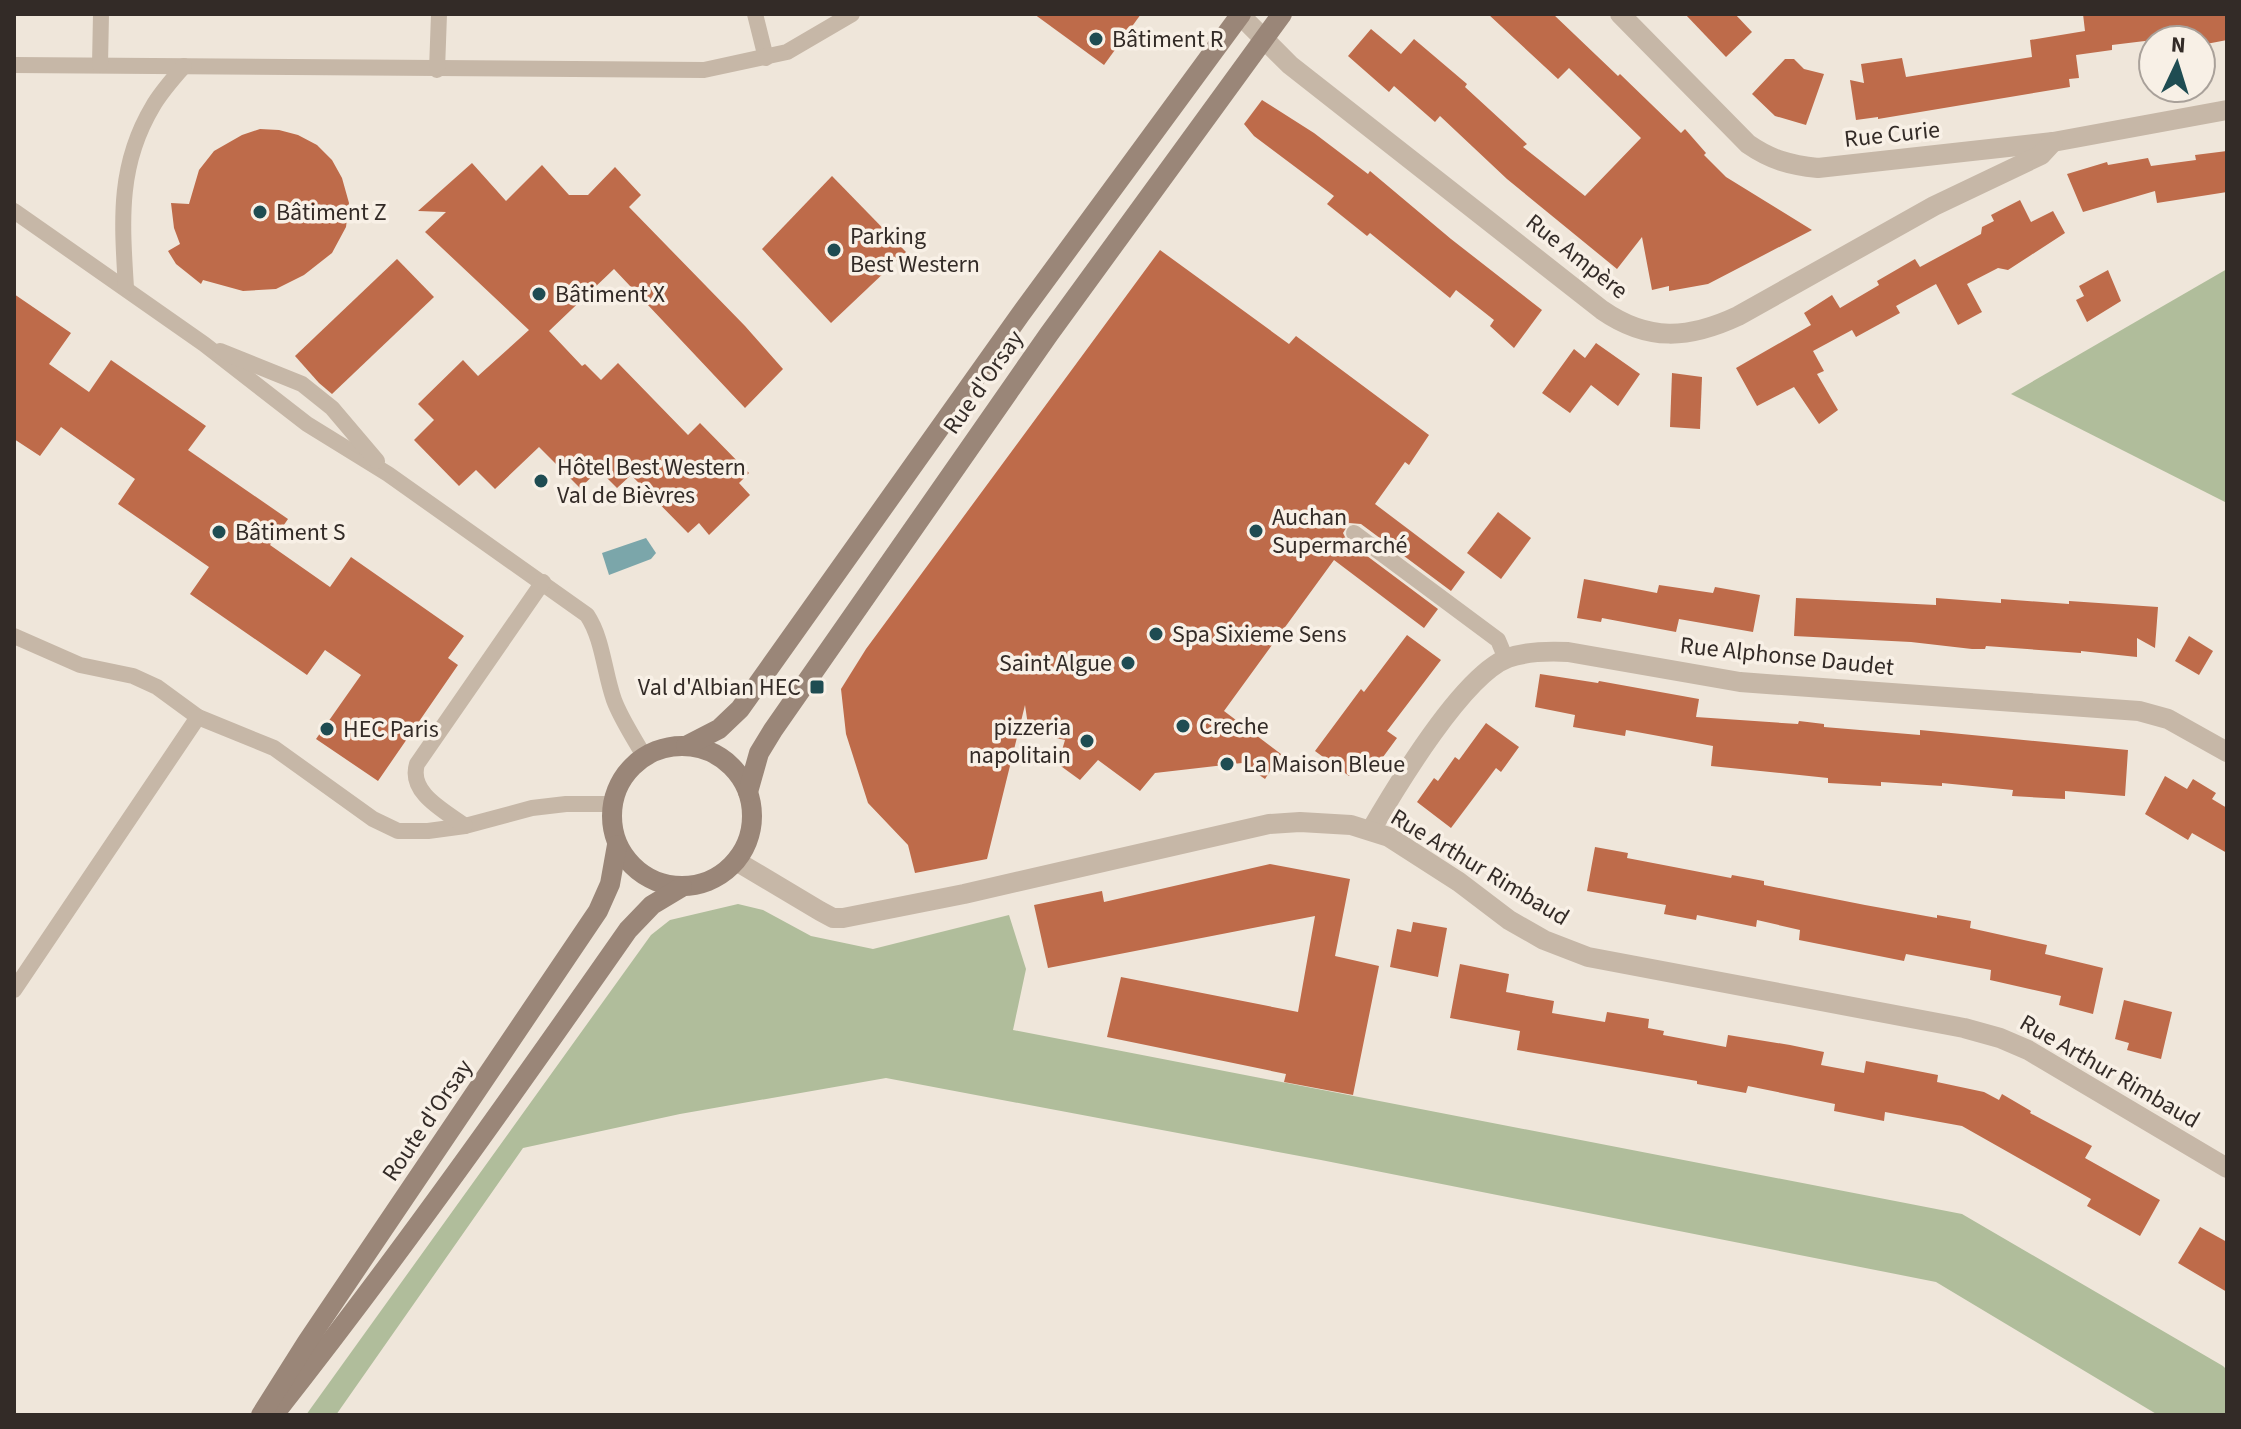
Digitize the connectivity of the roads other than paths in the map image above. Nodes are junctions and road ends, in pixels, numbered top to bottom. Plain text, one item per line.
1 (101, 14) edge
2 (439, 14) edge
3 (755, 14) edge
4 (852, 14) edge
5 (1240, 14) edge
6 (1282, 14) edge
7 (1620, 14) edge
8 (1264, 39) junction
9 (766, 58) junction
10 (14, 65) edge
11 (100, 65) junction
12 (184, 66) junction
13 (437, 70) junction
14 (2227, 110) edge
15 (2053, 142) junction
16 (14, 211) edge
17 (126, 288) junction
18 (204, 344) junction
19 (388, 474) junction
20 (1354, 533) dead end
21 (543, 582) junction
22 (14, 636) edge
23 (1506, 659) junction
24 (198, 717) junction
25 (686, 746) junction
26 (2227, 752) edge
27 (644, 756) junction
28 (748, 792) junction
29 (612, 804) junction
30 (465, 826) junction
31 (1371, 830) junction
32 (617, 845) junction
33 (736, 861) junction
34 (682, 887) junction
35 (14, 990) edge
36 (2227, 1168) edge
37 (261, 1415) edge
38 (273, 1415) edge

1 - 11 lane
2 - 13 lane
3 - 9 lane
4 - 9 lane
5 - 8 street, Rue Ampère
5 - 25 main road, Rue d'Orsay
6 - 8 main road, Rue d'Orsay
7 - 15 street, Rue Curie
8 - 15 street, Rue Ampère
8 - 28 main road, Rue d'Orsay
9 - 13 lane
10 - 11 lane
11 - 12 lane
12 - 13 lane
12 - 17 lane
14 - 15 street, Rue Curie
16 - 17 lane
17 - 18 lane
18 - 19 lane
18 - 19 lane
19 - 21 lane
20 - 23 lane
21 - 27 lane
21 - 30 lane
22 - 24 lane
23 - 26 street, Rue Alphonse Daudet
23 - 31 street, Rue Alphonse Daudet
24 - 30 lane
24 - 35 lane
25 - 27 main road
25 - 28 main road
27 - 29 main road
28 - 33 main road
29 - 30 lane
29 - 32 main road
31 - 33 street, Rue Arthur Rimbaud
31 - 36 street, Rue Arthur Rimbaud
32 - 34 main road
32 - 37 main road, Route d'Orsay
33 - 34 main road
34 - 38 main road

